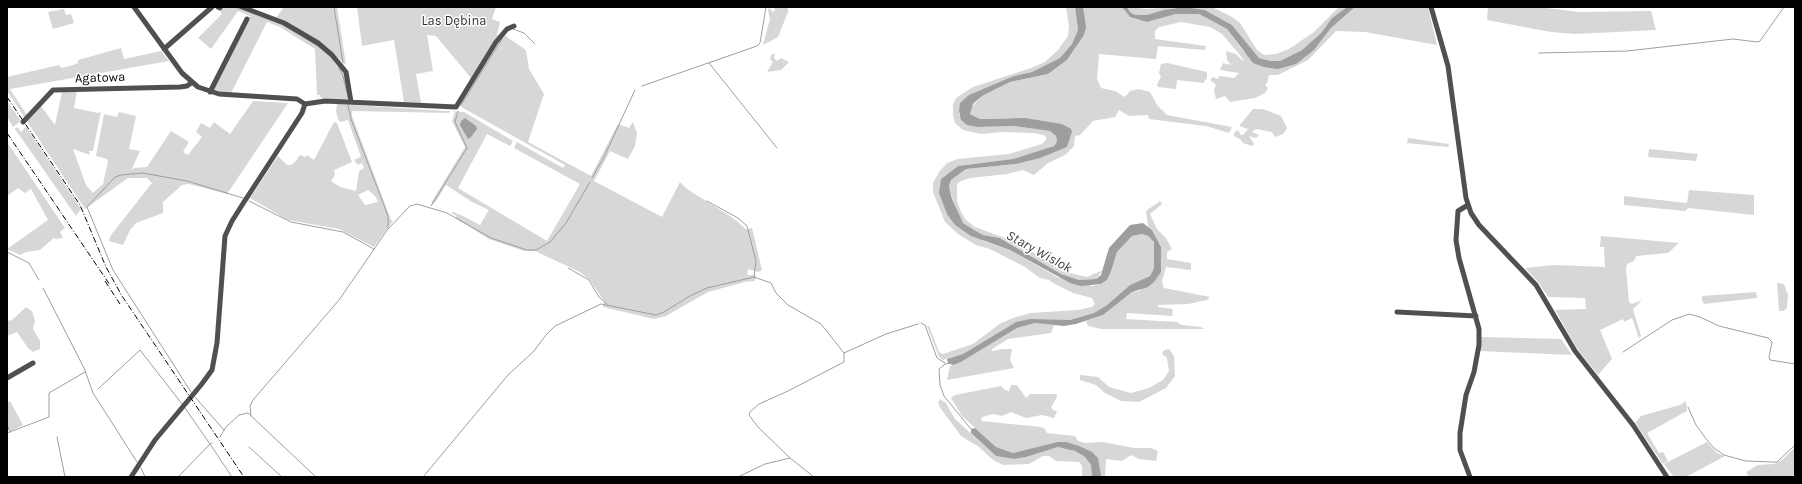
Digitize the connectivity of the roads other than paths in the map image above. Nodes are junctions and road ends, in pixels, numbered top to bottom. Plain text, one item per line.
1 (134, 7) edge
2 (212, 7) edge
3 (242, 7) edge
4 (1431, 7) edge
5 (247, 19) dead end
6 (514, 26) dead end
7 (164, 49) junction
8 (191, 83) junction
9 (210, 92) junction
10 (351, 102) junction
11 (305, 104) junction
12 (23, 122) dead end
13 (1468, 205) junction
14 (1397, 312) dead end
15 (1476, 316) junction
16 (33, 363) dead end
17 (7, 378) edge
18 (131, 477) edge
19 (1470, 477) edge
20 (1667, 477) edge

1 - 7 street
2 - 7 street
3 - 10 street
4 - 13 street
5 - 9 street
6 - 10 street
7 - 8 street
8 - 9 street
8 - 12 street, Agatowa
9 - 11 street
10 - 11 street
11 - 18 street
13 - 15 street
13 - 20 street
14 - 15 street
15 - 19 street
16 - 17 street

